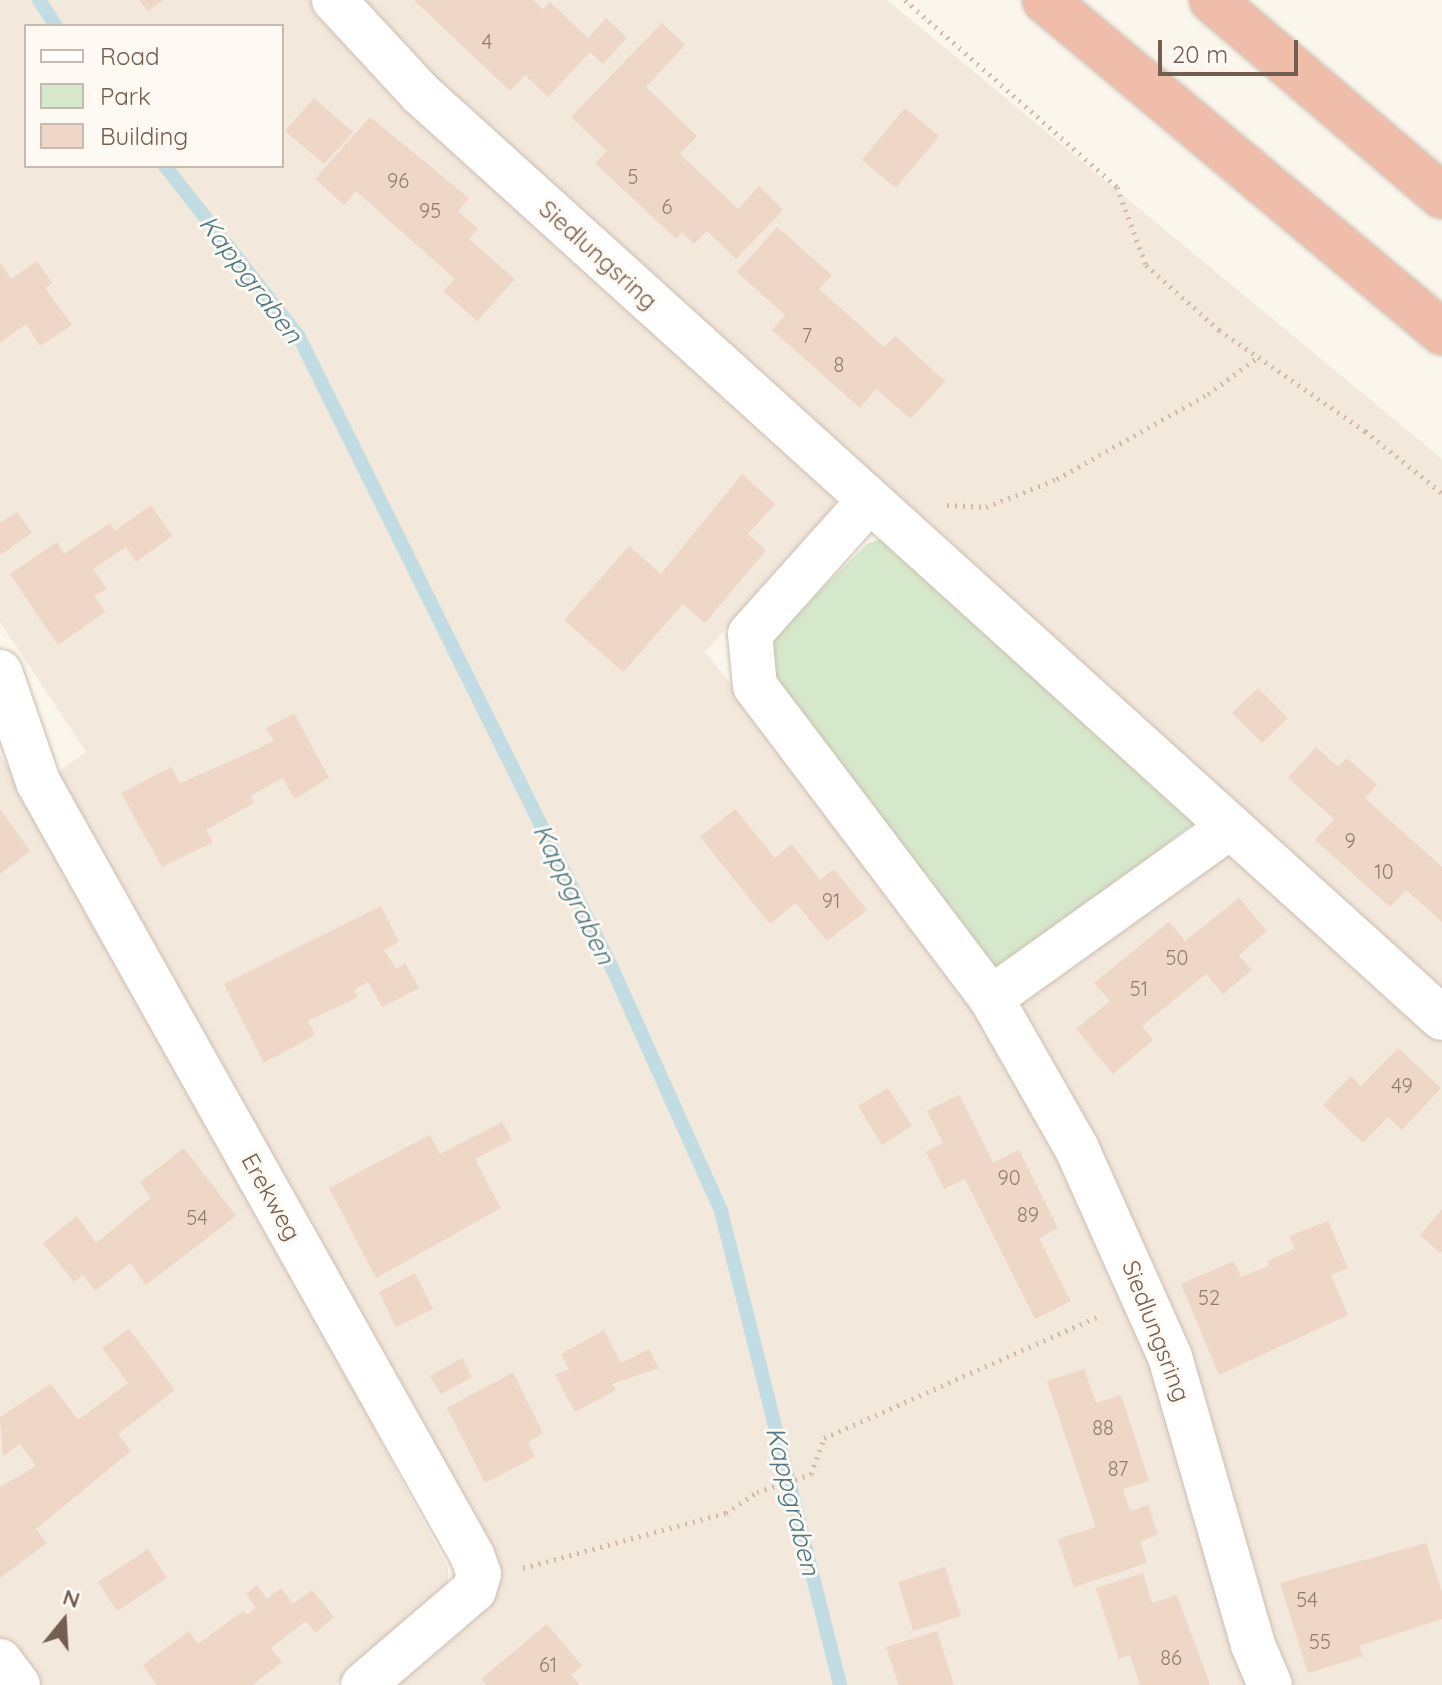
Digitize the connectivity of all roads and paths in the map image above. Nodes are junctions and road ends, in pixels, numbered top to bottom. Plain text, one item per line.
1 (334, 0) edge
2 (905, 0) edge
3 (1045, 0) edge
4 (1212, 0) edge
5 (1442, 196) edge
6 (1442, 332) edge
7 (1258, 357) junction
8 (1442, 493) edge
9 (869, 501) junction
10 (942, 505) dead end
11 (0, 672) edge
12 (1230, 827) junction
13 (991, 998) junction
14 (1442, 1018) edge
15 (1145, 1296) junction
16 (479, 1574) junction
17 (0, 1661) edge
18 (18, 1685) edge
19 (363, 1685) edge
20 (1270, 1685) edge

1 - 9 street, Siedlungsring
2 - 7 path
3 - 6 highway
4 - 5 highway
7 - 8 path
7 - 10 path
9 - 12 street, Siedlungsring
9 - 13 street, Siedlungsring
11 - 16 street, Erekweg
12 - 13 street
12 - 14 street, Siedlungsring
13 - 15 street, Siedlungsring
15 - 16 path
15 - 20 street, Siedlungsring
16 - 19 street
17 - 18 street

